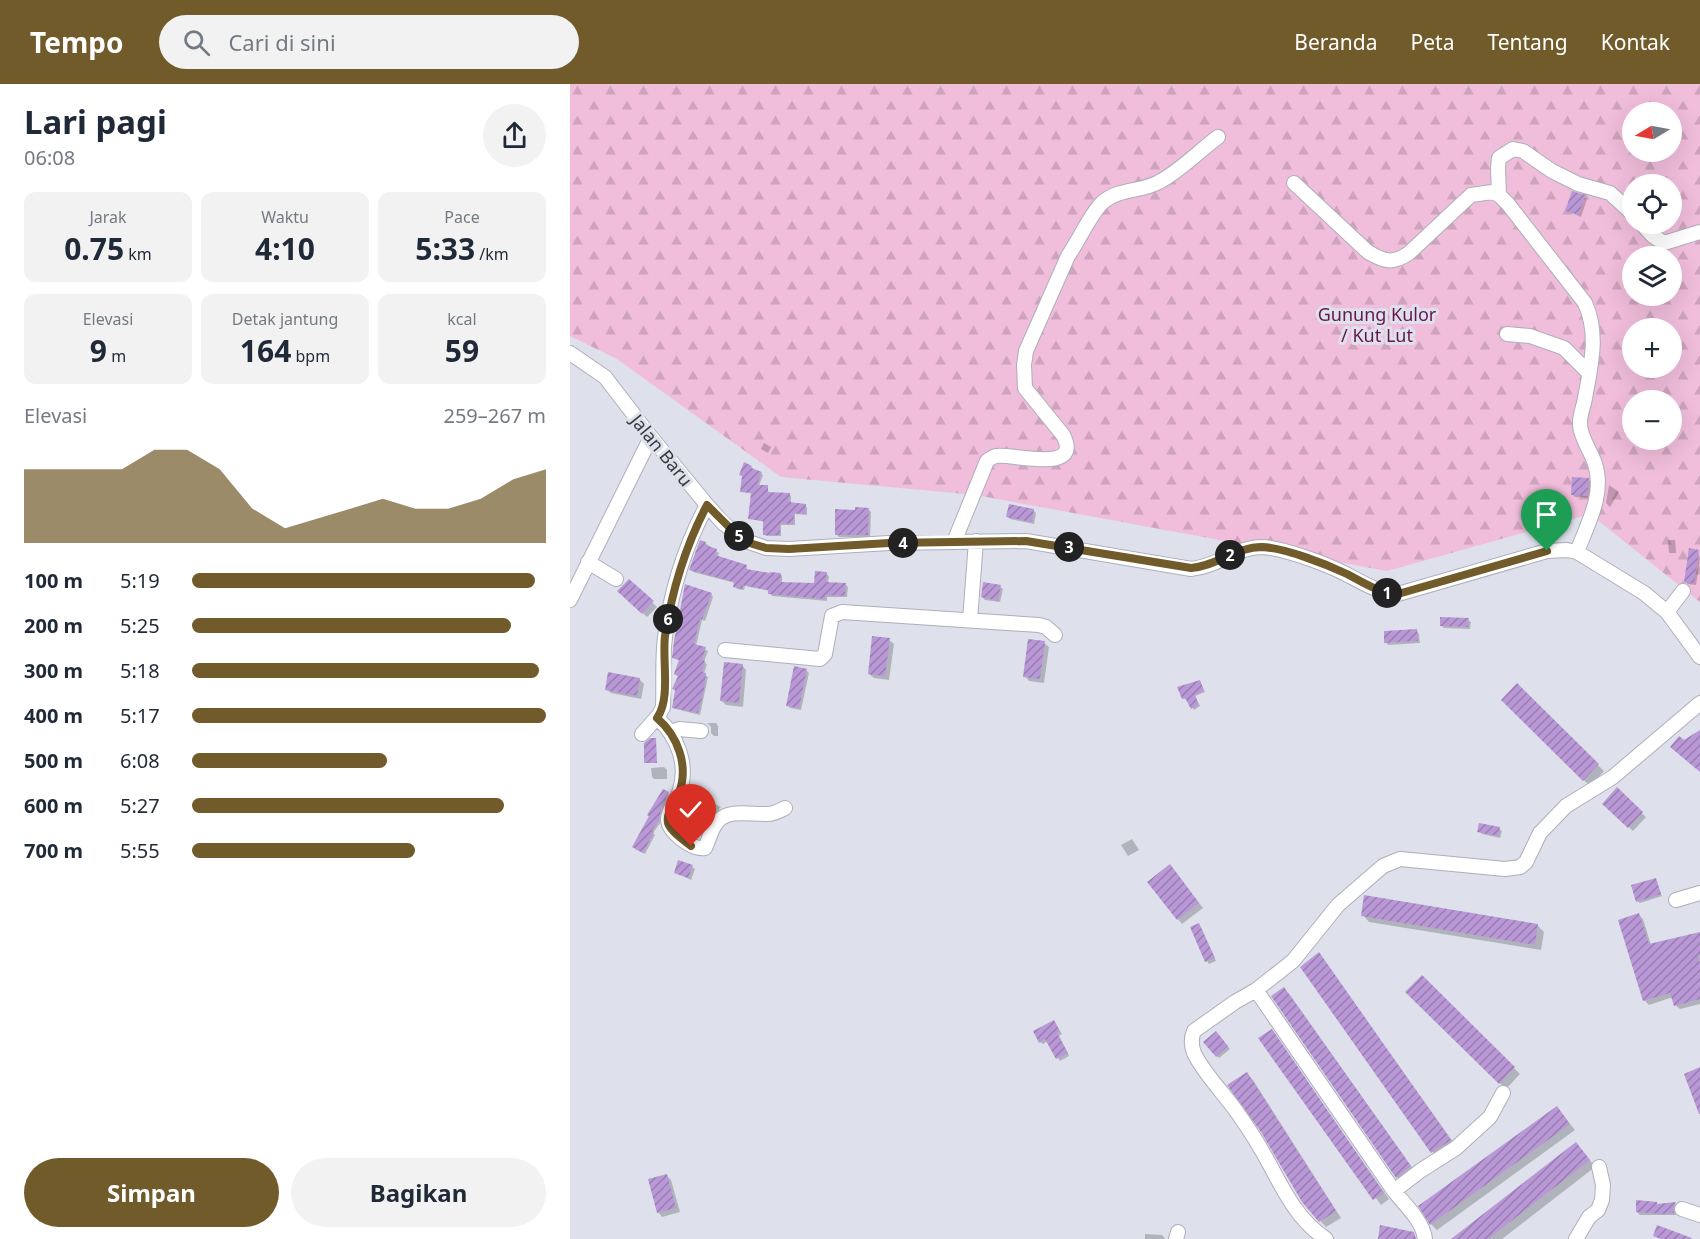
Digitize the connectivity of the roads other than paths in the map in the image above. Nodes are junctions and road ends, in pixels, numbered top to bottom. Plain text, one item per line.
1 (1218, 137) dead end
2 (1294, 183) dead end
3 (1499, 195) junction
4 (1622, 204) edge
5 (1700, 232) edge
6 (1651, 234) edge
7 (1507, 334) dead end
8 (570, 353) edge
9 (1589, 373) junction
10 (651, 437) junction
11 (707, 505) junction
12 (976, 541) junction
13 (954, 542) junction
14 (1577, 552) junction
15 (588, 562) junction
16 (615, 579) dead end
17 (1683, 591) dead end
18 (570, 600) edge
19 (1668, 612) junction
20 (970, 620) junction
21 (1055, 635) dead end
22 (725, 650) dead end
23 (1700, 657) edge
24 (1700, 704) edge
25 (657, 718) junction
26 (701, 731) dead end
27 (671, 732) junction
28 (642, 734) dead end
29 (785, 808) dead end
30 (1700, 893) edge
31 (1676, 900) dead end
32 (1256, 990) junction
33 (1503, 1093) dead end
34 (1599, 1167) dead end
35 (1394, 1191) junction
36 (1682, 1209) dead end
37 (1700, 1215) edge
38 (1326, 1239) edge
39 (1425, 1239) edge
40 (1576, 1239) edge

1 - 13 street
2 - 3 street
3 - 4 street
3 - 9 street
5 - 6 street
7 - 9 street
8 - 10 street, Jalan Baru
9 - 14 street
10 - 11 street, Jalan Baru
10 - 15 street
11 - 13 street, Jalan Baru
11 - 25 street
12 - 13 street, Jalan Baru
12 - 14 street, Jalan Baru
12 - 20 street
14 - 19 street, Jalan Baru
15 - 16 street
15 - 18 street
17 - 19 street
19 - 23 street, Jalan Baru
20 - 21 street
20 - 22 street
24 - 32 street
25 - 27 street
25 - 28 street
26 - 27 street
27 - 29 street
30 - 31 street
32 - 35 street
32 - 38 street
33 - 35 street
34 - 40 street
35 - 39 street
36 - 37 street

